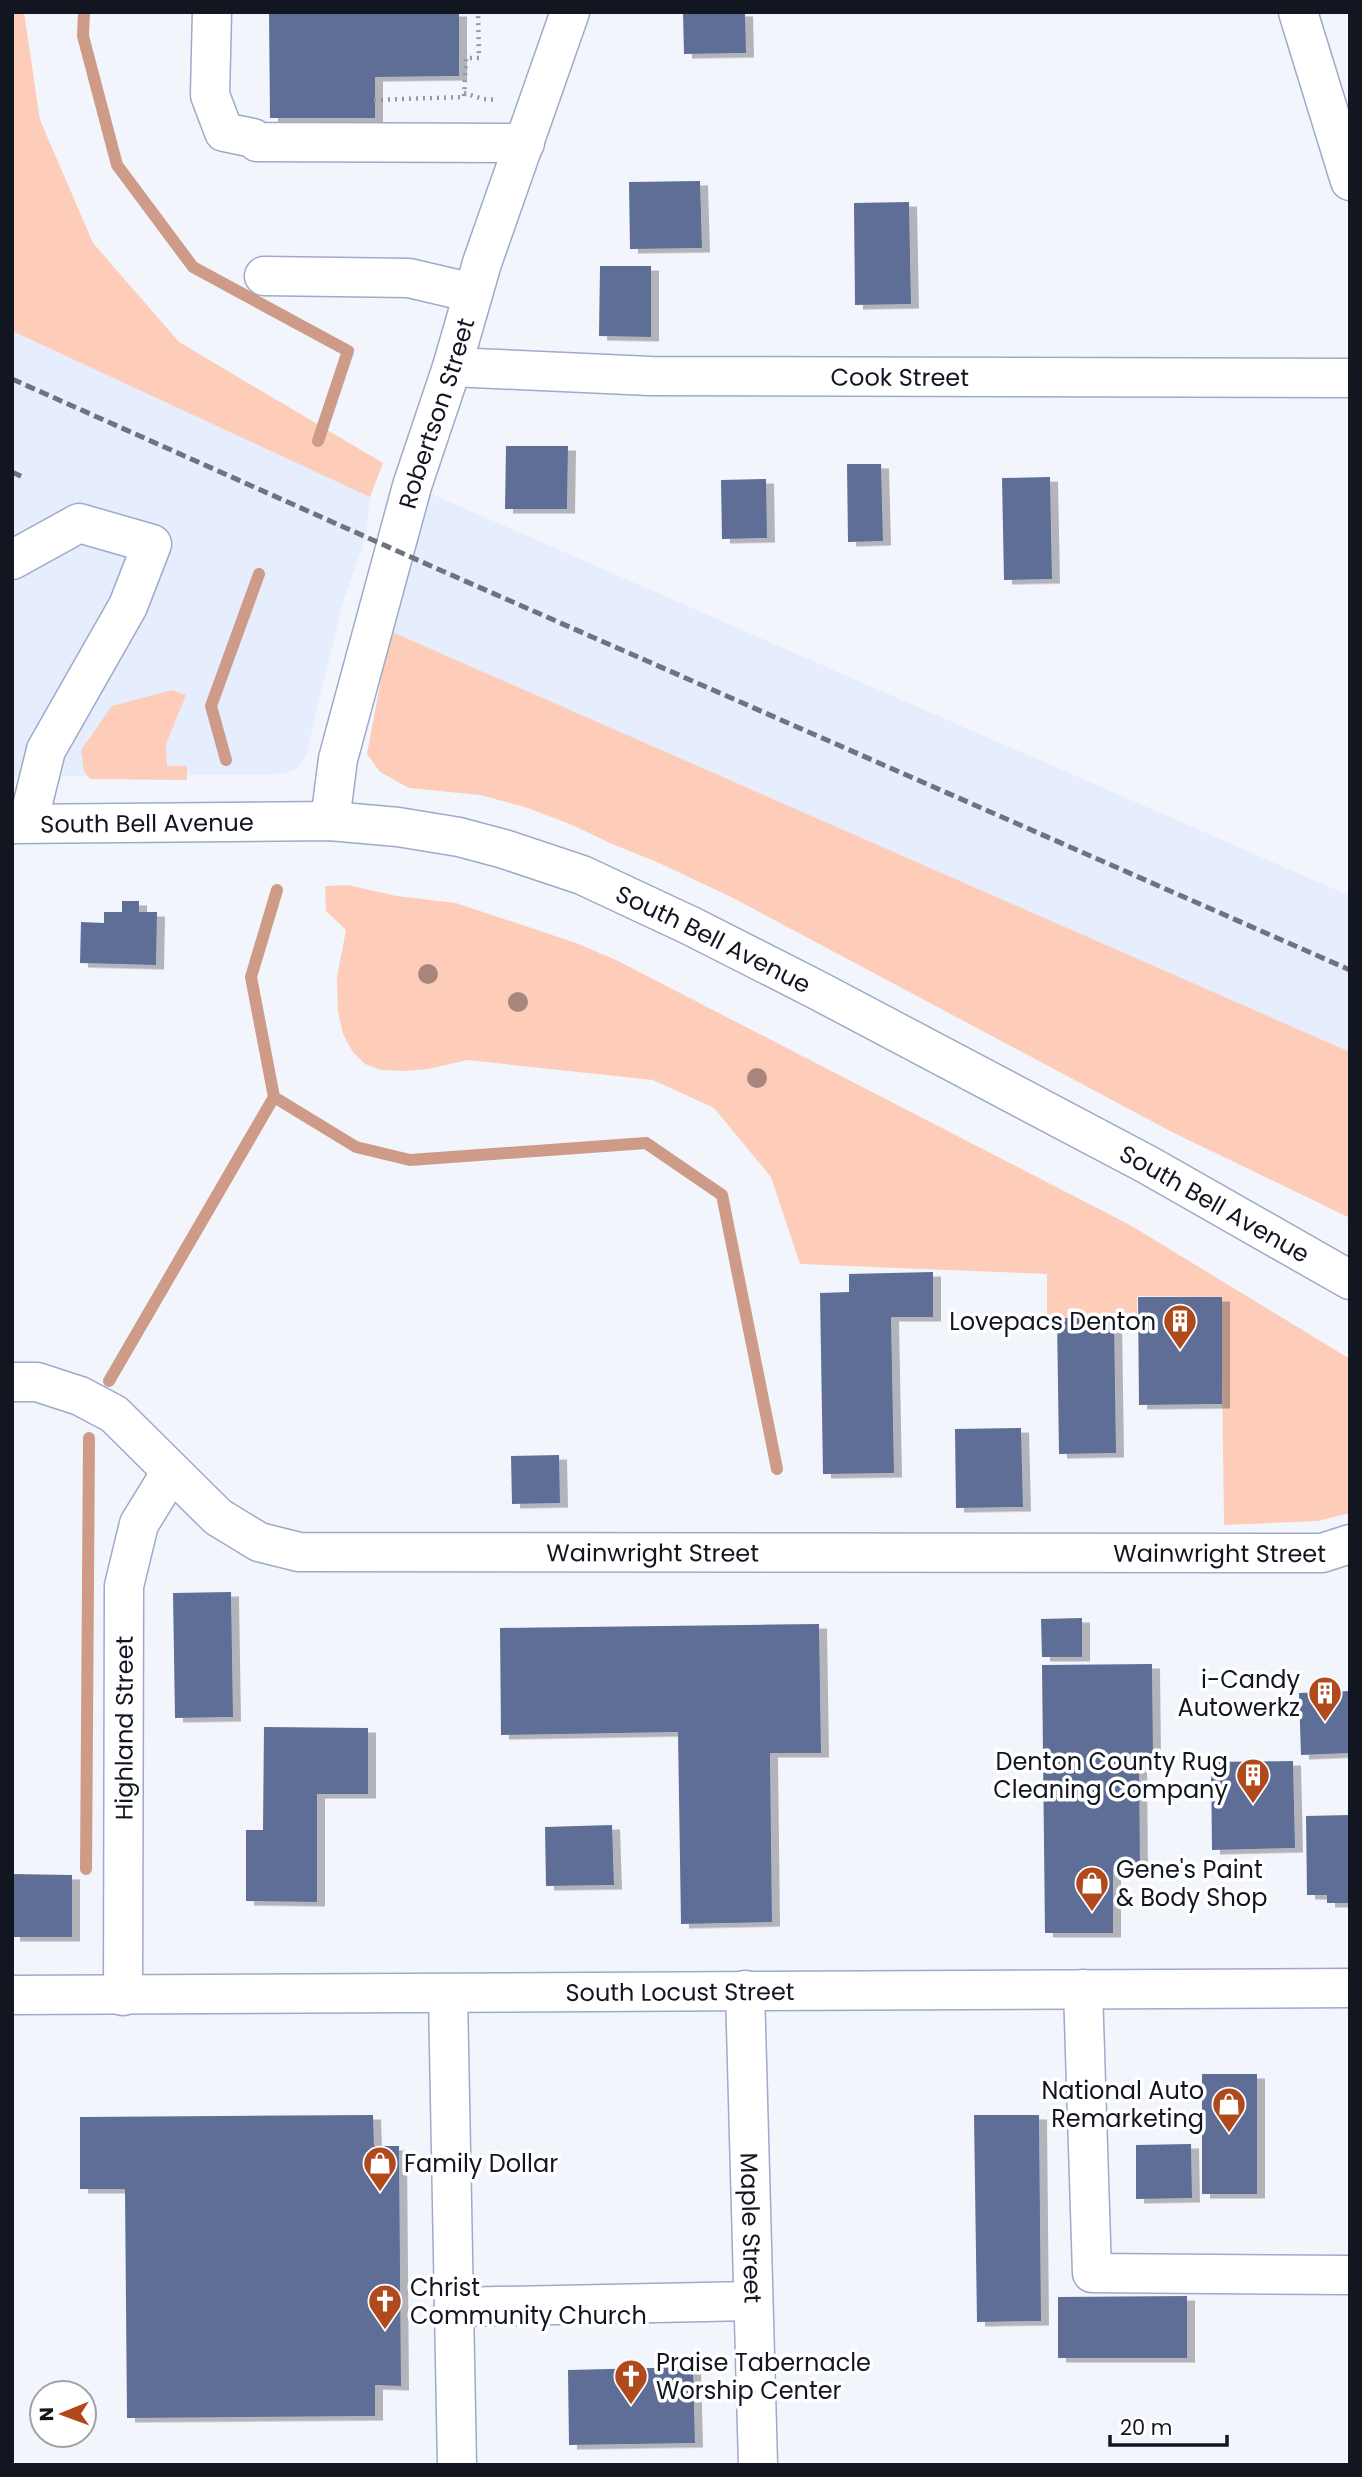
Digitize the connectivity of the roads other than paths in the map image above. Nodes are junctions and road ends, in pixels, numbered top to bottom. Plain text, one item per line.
1 (212, 12) edge
2 (570, 12) edge
3 (1298, 12) edge
4 (525, 143) junction
5 (1350, 181) edge
6 (264, 276) dead end
7 (473, 293) junction
8 (452, 367) junction
9 (1350, 378) edge
10 (12, 561) edge
11 (330, 821) junction
12 (20, 823) edge
13 (1350, 1280) edge
14 (12, 1382) edge
15 (171, 1472) junction
16 (1350, 1544) edge
17 (1350, 1988) edge
18 (1083, 1989) junction
19 (745, 1990) junction
20 (448, 1994) junction
21 (12, 1995) edge
22 (123, 1996) junction
23 (1350, 2275) edge
24 (753, 2301) junction
25 (454, 2307) junction
26 (457, 2465) edge
27 (758, 2465) edge

1 - 4 street
2 - 4 street, Robertson Street
3 - 5 street
4 - 7 street, Robertson Street
6 - 7 street
7 - 8 street, Robertson Street
8 - 9 street, Cook Street
8 - 11 street, Robertson Street
10 - 12 street
11 - 12 street, South Bell Avenue
11 - 13 street, South Bell Avenue
14 - 15 street, Wainwright Street
15 - 16 street, Wainwright Street
15 - 22 street, Highland Street
17 - 18 street, South Locust Street
18 - 19 street, South Locust Street
18 - 23 street
19 - 20 street, South Locust Street
19 - 24 street, Maple Street
20 - 22 street, South Locust Street
20 - 25 street
21 - 22 street, South Locust Street
24 - 25 street
24 - 27 street, Maple Street
25 - 26 street

